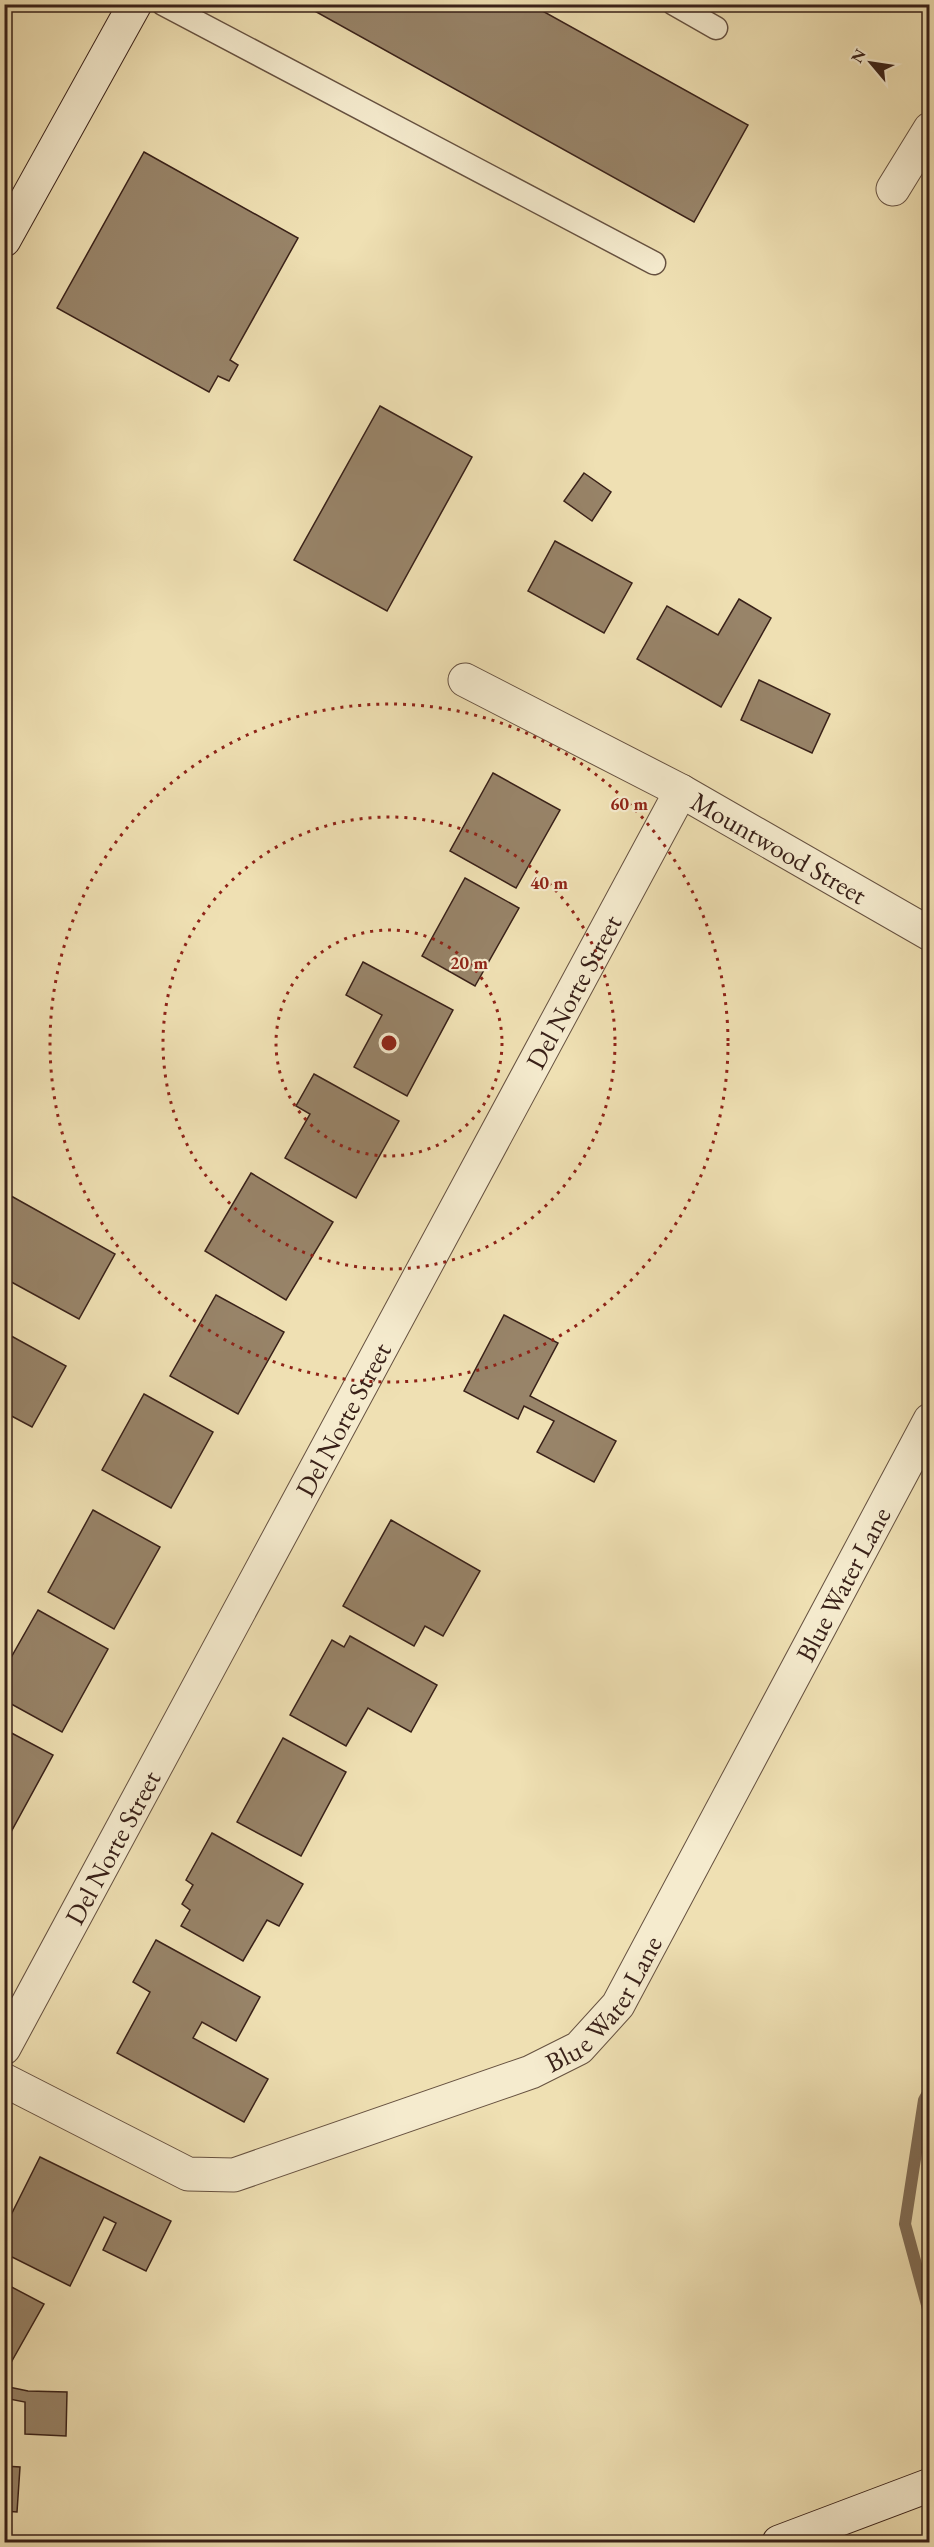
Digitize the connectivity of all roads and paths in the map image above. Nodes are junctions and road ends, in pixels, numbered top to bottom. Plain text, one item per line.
1 (135, 4) edge
2 (163, 4) edge
3 (674, 4) edge
4 (717, 28) dead end
5 (930, 129) edge
6 (893, 189) dead end
7 (4, 240) edge
8 (654, 264) dead end
9 (465, 680) dead end
10 (681, 791) junction
11 (930, 934) edge
12 (930, 1420) edge
13 (4, 2048) edge
14 (4, 2080) edge
15 (926, 2487) edge
16 (779, 2542) edge

1 - 7 street
2 - 8 lane
3 - 4 lane
5 - 6 street
9 - 10 street, Mountwood Street
10 - 11 street, Mountwood Street
10 - 13 street, Del Norte Street
12 - 14 street, Blue Water Lane
15 - 16 street

